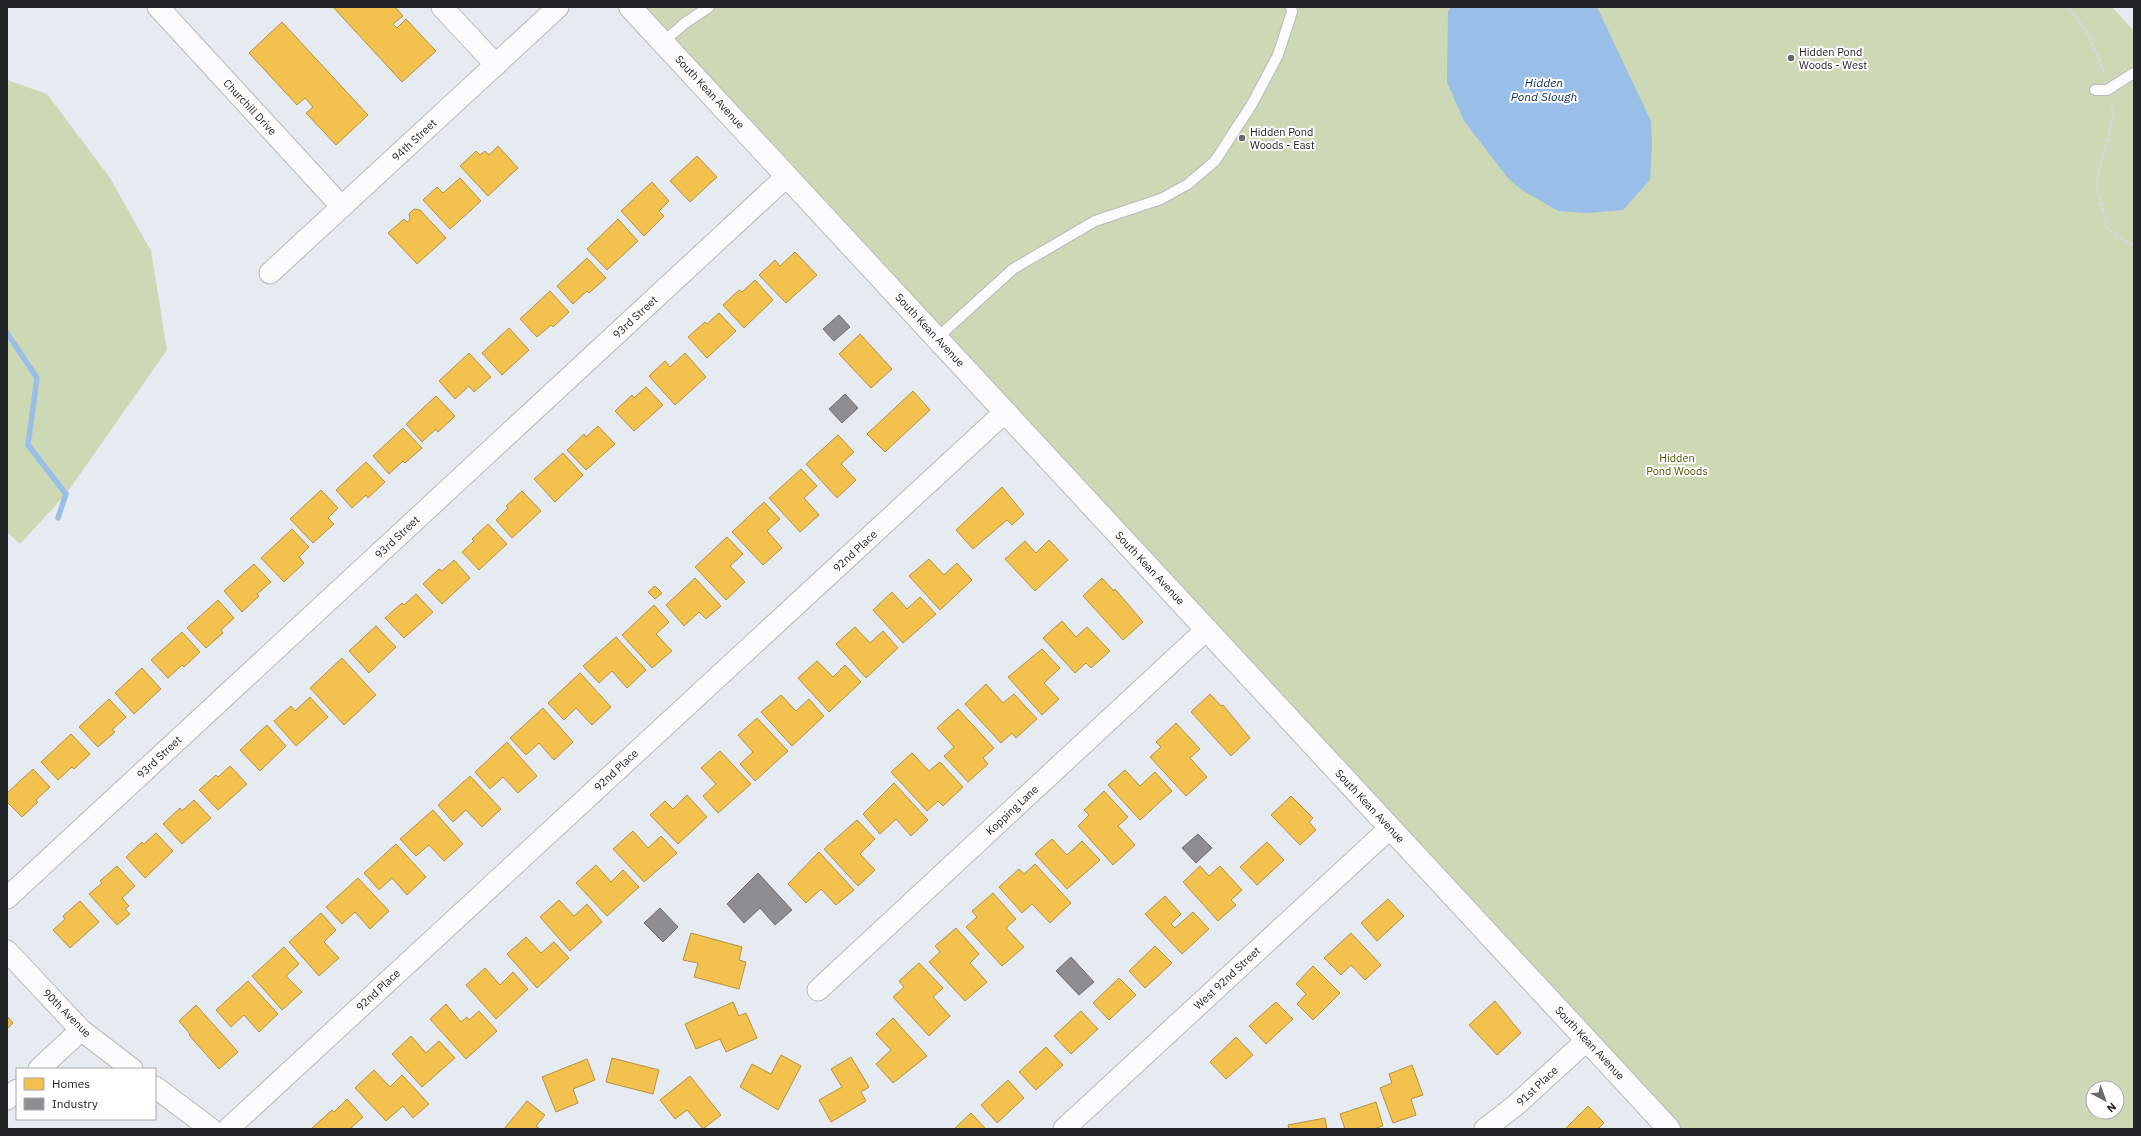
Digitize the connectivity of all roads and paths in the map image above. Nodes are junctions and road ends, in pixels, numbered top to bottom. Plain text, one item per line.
1 (158, 7) edge
2 (442, 7) edge
3 (558, 7) edge
4 (630, 7) edge
5 (709, 7) edge
6 (1291, 7) edge
7 (2068, 7) edge
8 (663, 42) junction
9 (496, 65) junction
10 (2134, 73) edge
11 (2110, 88) junction
12 (2095, 90) dead end
13 (787, 176) junction
14 (342, 207) junction
15 (2134, 246) edge
16 (270, 274) dead end
17 (937, 338) junction
18 (1005, 412) junction
19 (1207, 629) junction
20 (1390, 828) junction
21 (7, 898) edge
22 (7, 951) edge
23 (818, 990) dead end
24 (81, 1030) junction
25 (1587, 1040) junction
26 (40, 1068) edge
27 (131, 1068) edge
28 (156, 1088) edge
29 (16, 1091) edge
30 (7, 1099) edge
31 (211, 1129) edge
32 (228, 1129) edge
33 (1064, 1129) edge
34 (1486, 1129) edge
35 (1669, 1129) edge

1 - 14 street, Churchill Drive
2 - 9 street
3 - 9 street, 94th Street
4 - 8 street, South Kean Avenue
5 - 8 lane
6 - 17 lane
7 - 11 path
8 - 13 street, South Kean Avenue
9 - 14 street, 94th Street
10 - 11 lane
11 - 12 lane
11 - 15 path
13 - 17 street, South Kean Avenue
13 - 21 street, 93rd Street
14 - 16 street, 94th Street
17 - 18 street, South Kean Avenue
18 - 19 street, South Kean Avenue
18 - 32 street, 92nd Place
19 - 20 street, South Kean Avenue
19 - 23 street, Kopping Lane
20 - 25 street, South Kean Avenue
20 - 33 street, West 92nd Street
22 - 24 street, 90th Avenue
24 - 26 street
24 - 27 street, 90th Avenue
25 - 34 street, 91st Place
25 - 35 street, South Kean Avenue
28 - 31 street
29 - 30 street

